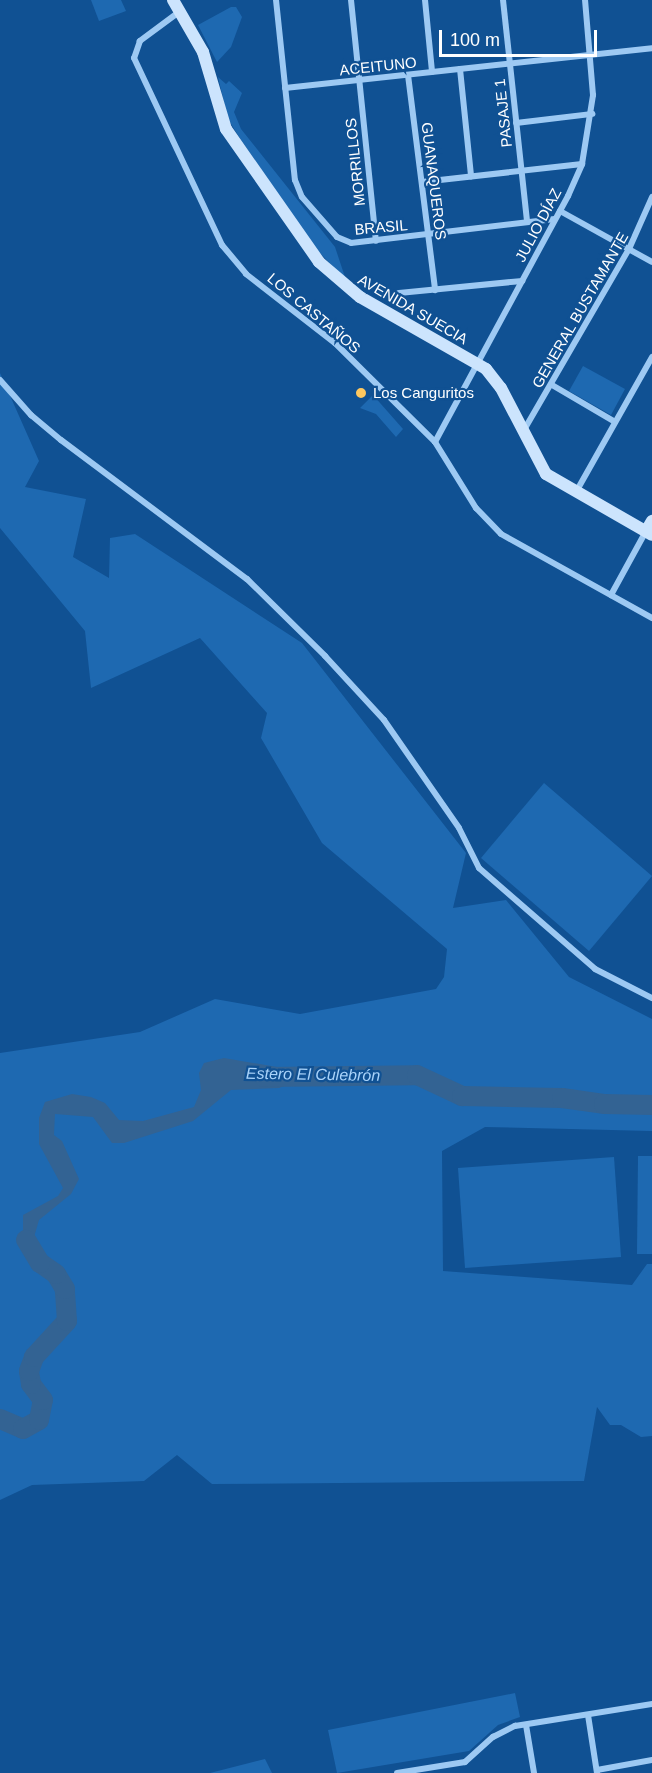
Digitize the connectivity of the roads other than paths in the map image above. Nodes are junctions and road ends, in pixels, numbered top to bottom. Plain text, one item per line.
1 (173, 0) edge
2 (276, 0) edge
3 (351, 0) edge
4 (425, 0) edge
5 (503, 0) edge
6 (585, 0) edge
7 (180, 11) junction
8 (652, 48) edge
9 (591, 55) junction
10 (510, 64) junction
11 (460, 69) junction
12 (432, 72) junction
13 (408, 75) junction
14 (358, 80) junction
15 (285, 88) junction
16 (592, 114) junction
17 (516, 123) junction
18 (582, 164) junction
19 (521, 171) junction
20 (471, 176) junction
21 (422, 182) junction
22 (652, 197) edge
23 (560, 211) junction
24 (555, 219) junction
25 (527, 222) junction
26 (428, 235) junction
27 (376, 241) junction
28 (629, 249) junction
29 (652, 262) edge
30 (522, 280) junction
31 (435, 290) junction
32 (399, 293) dead end
33 (652, 357) edge
34 (478, 364) junction
35 (0, 380) edge
36 (552, 384) junction
37 (615, 422) junction
38 (524, 432) junction
39 (435, 442) junction
40 (576, 492) junction
41 (650, 529) edge
42 (610, 595) junction
43 (652, 618) edge
44 (652, 998) edge
45 (652, 1704) edge
46 (588, 1715) junction
47 (526, 1725) junction
48 (652, 1760) edge
49 (597, 1772) edge
50 (397, 1773) edge
51 (534, 1773) edge

1 - 7 main road, AVENIDA SUECIA
2 - 15 street, BRASIL
3 - 14 street, MORRILLOS
4 - 12 street
5 - 10 street, PASAJE 1
6 - 9 street, JULIO DÍAZ
7 - 34 main road, AVENIDA SUECIA
7 - 39 street, LOS CASTAÑOS
8 - 9 street, ACEITUNO
9 - 10 street, ACEITUNO
9 - 16 street, JULIO DÍAZ
10 - 11 street, ACEITUNO
10 - 17 street, PASAJE 1
11 - 12 street, ACEITUNO
11 - 20 street
12 - 13 street, ACEITUNO
13 - 14 street, ACEITUNO
13 - 21 street, GUANAQUEROS
14 - 15 street, ACEITUNO
14 - 27 street, MORRILLOS
15 - 27 street, BRASIL
16 - 17 street
16 - 18 street, JULIO DÍAZ
17 - 19 street, PASAJE 1
18 - 19 street
18 - 23 street, JULIO DÍAZ
19 - 20 street
19 - 25 street, PASAJE 1
20 - 21 street
21 - 26 street, GUANAQUEROS
22 - 28 street, GENERAL BUSTAMANTE
23 - 24 street, JULIO DÍAZ
23 - 28 street
24 - 25 street, BRASIL
24 - 30 street, JULIO DÍAZ
25 - 26 street, BRASIL
26 - 27 street, BRASIL
26 - 31 street, GUANAQUEROS
28 - 29 street
28 - 36 street, GENERAL BUSTAMANTE
30 - 31 street
30 - 34 street, JULIO DÍAZ
31 - 32 street
33 - 37 street
34 - 38 main road, AVENIDA SUECIA
34 - 39 street, JULIO DÍAZ
35 - 44 street
36 - 37 street
36 - 38 street, GENERAL BUSTAMANTE
37 - 40 street
38 - 40 main road, AVENIDA SUECIA
39 - 42 street, LOS CASTAÑOS
40 - 41 main road, AVENIDA SUECIA
41 - 42 street
42 - 43 street, LOS CASTAÑOS
45 - 46 street
46 - 47 street
46 - 49 street
47 - 50 street
47 - 51 street
48 - 49 street

